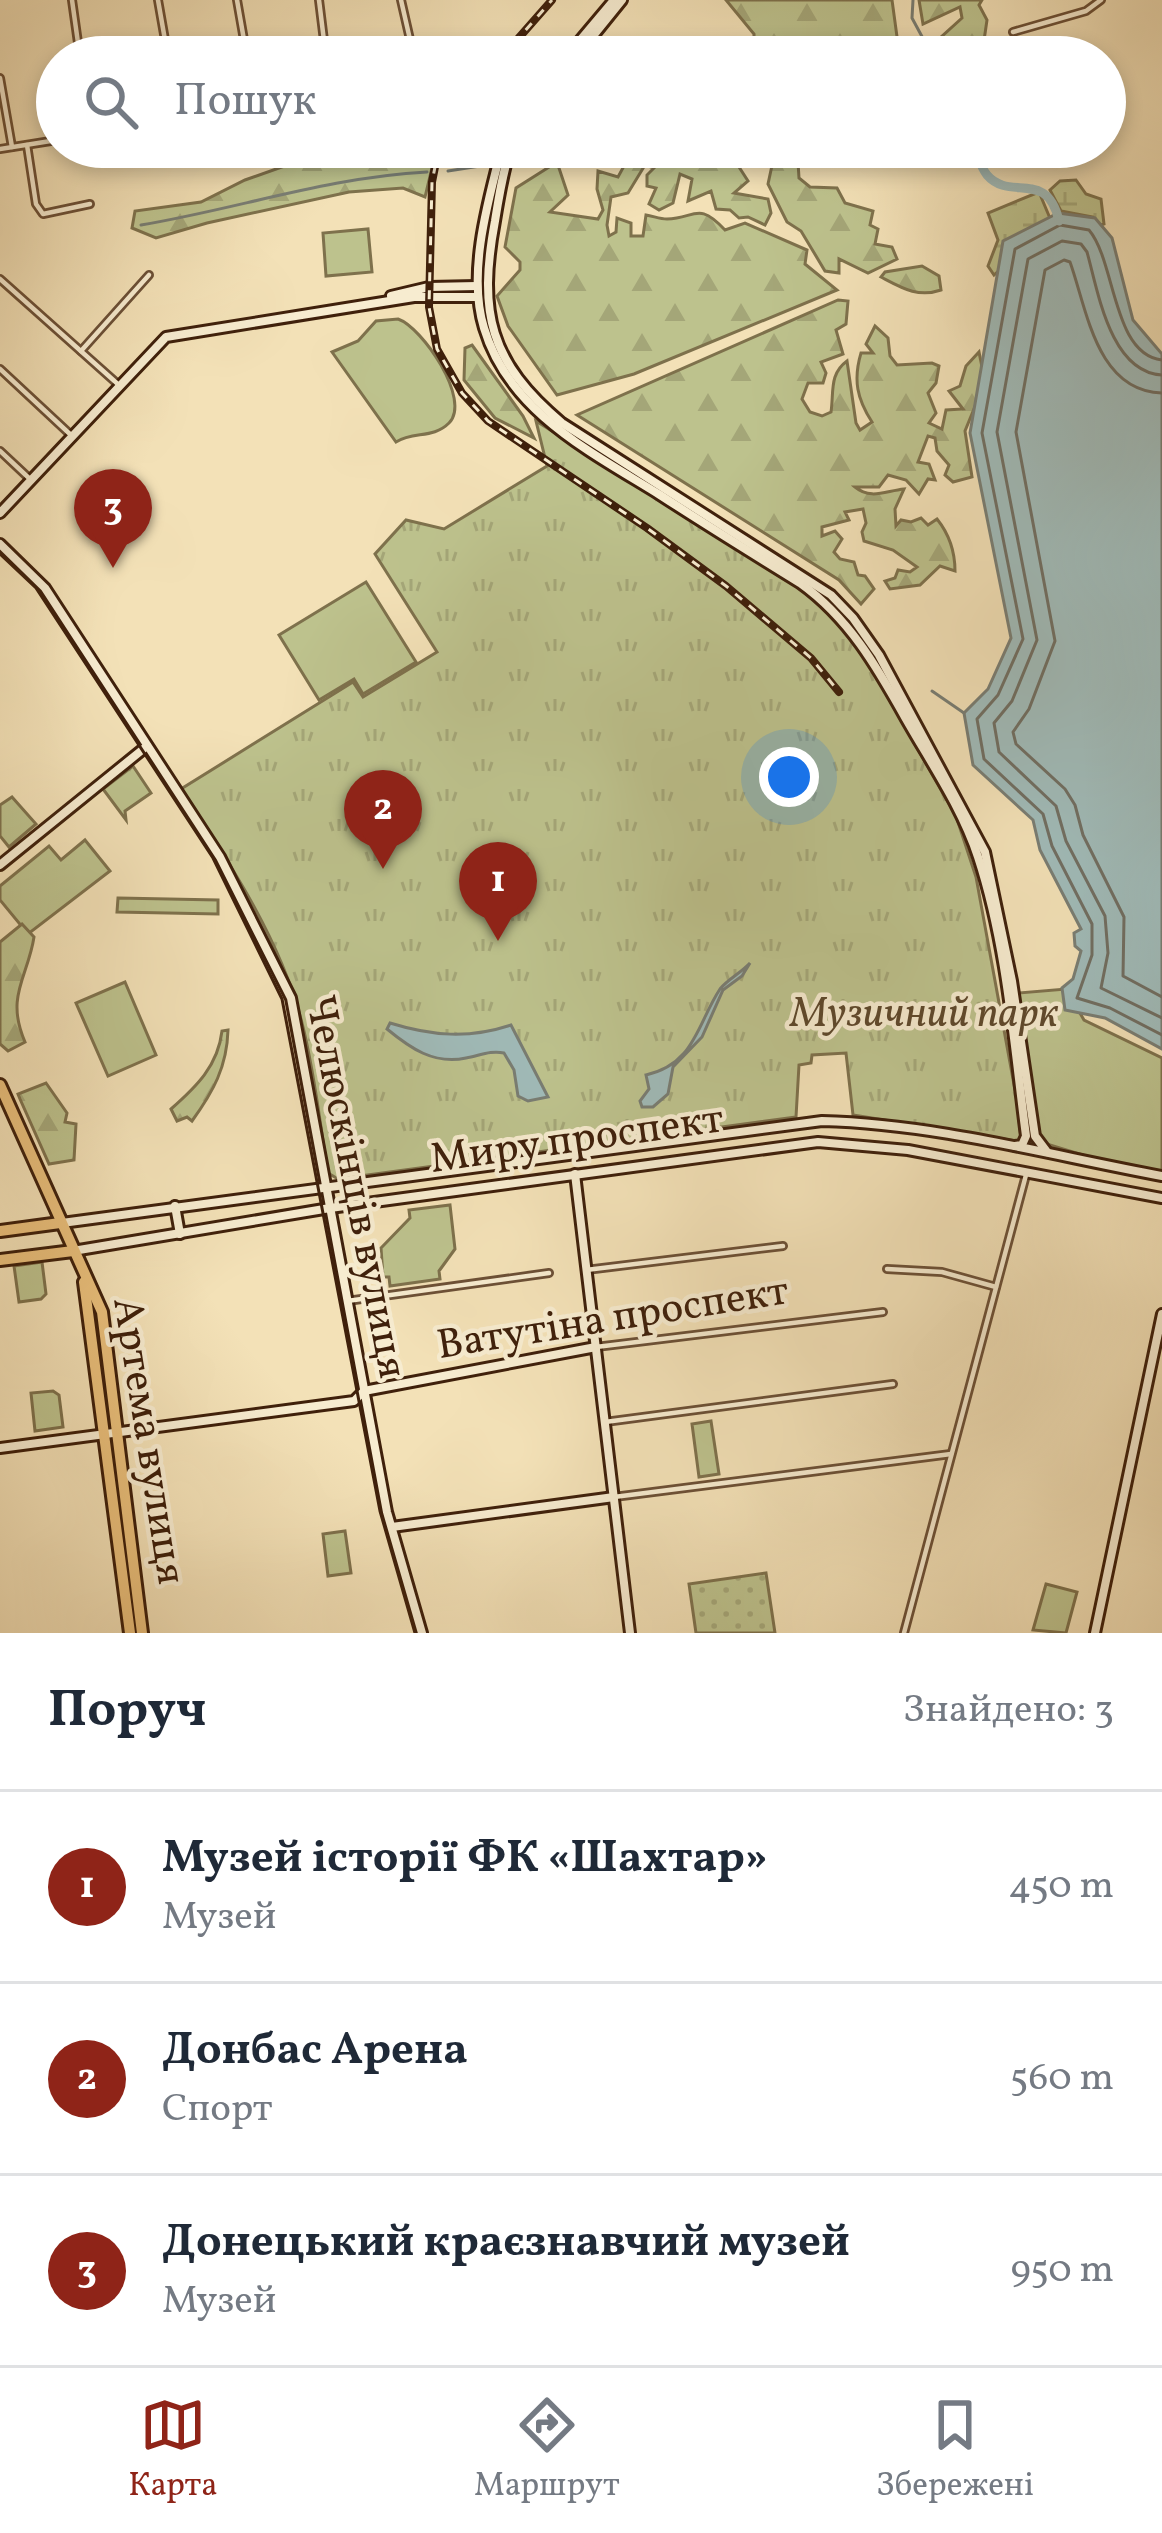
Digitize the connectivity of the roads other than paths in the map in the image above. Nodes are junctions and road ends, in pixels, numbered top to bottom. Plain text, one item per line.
1 (71, 0) edge
2 (158, 0) edge
3 (237, 0) edge
4 (319, 0) edge
5 (401, 0) edge
6 (618, 0) edge
7 (1101, 0) edge
8 (1013, 32) dead end
9 (77, 36) edge
10 (164, 36) edge
11 (243, 36) edge
12 (323, 36) edge
13 (409, 36) edge
14 (585, 36) edge
15 (591, 36) edge
16 (0, 78) edge
17 (36, 144) edge
18 (27, 145) junction
19 (12, 147) junction
20 (0, 149) edge
21 (498, 168) edge
22 (507, 168) edge
23 (90, 204) dead end
24 (149, 275) dead end
25 (0, 279) edge
26 (482, 291) junction
27 (81, 351) junction
28 (0, 370) edge
29 (119, 386) junction
30 (72, 436) junction
31 (0, 451) edge
32 (31, 479) junction
33 (0, 513) edge
34 (0, 544) edge
35 (147, 746) junction
36 (0, 865) edge
37 (1020, 1059) junction
38 (0, 1085) edge
39 (874, 1122) junction
40 (635, 1143) junction
41 (872, 1145) junction
42 (1015, 1146) junction
43 (1047, 1152) junction
44 (536, 1156) junction
45 (636, 1166) junction
46 (1026, 1172) junction
47 (574, 1174) junction
48 (1160, 1175) edge
49 (539, 1179) junction
50 (326, 1186) junction
51 (1156, 1197) edge
52 (175, 1206) junction
53 (330, 1208) junction
54 (60, 1223) junction
55 (0, 1232) edge
56 (179, 1234) junction
57 (783, 1246) dead end
58 (75, 1256) junction
59 (0, 1260) edge
60 (886, 1269) dead end
61 (586, 1270) junction
62 (549, 1273) dead end
63 (996, 1287) junction
64 (347, 1300) junction
65 (884, 1312) dead end
66 (1162, 1314) edge
67 (596, 1347) junction
68 (893, 1384) dead end
69 (364, 1390) junction
70 (605, 1421) junction
71 (111, 1434) junction
72 (0, 1448) edge
73 (951, 1454) junction
74 (117, 1480) junction
75 (614, 1497) junction
76 (392, 1527) junction
77 (628, 1619) junction
78 (130, 1633) edge
79 (142, 1633) edge
80 (422, 1633) edge
81 (620, 1633) edge
82 (630, 1633) edge
83 (904, 1633) edge
84 (1095, 1633) edge

1 - 9 street
2 - 10 street
3 - 11 street
4 - 12 street
5 - 13 street
6 - 14 main road
6 - 15 main road
7 - 8 street
16 - 19 street
17 - 18 street
18 - 19 street
18 - 23 street
19 - 20 street
21 - 26 main road
22 - 26 main road
24 - 27 street
25 - 27 street
26 - 29 main road
26 - 37 main road
27 - 29 street
28 - 30 street
29 - 30 main road
30 - 32 main road
31 - 32 street
32 - 33 main road
34 - 35 main road, Челюскінців вулиця
35 - 36 main road
35 - 50 main road, Челюскінців вулиця
37 - 42 main road
37 - 43 main road
38 - 54 main road, Артема вулиця
39 - 40 main road, Миру проспект
39 - 41 main road
39 - 42 main road, Миру проспект
40 - 44 main road, Миру проспект
40 - 45 main road
41 - 45 main road, Миру проспект
41 - 46 main road, Миру проспект
42 - 43 main road, Миру проспект
43 - 48 main road, Миру проспект
44 - 49 main road
44 - 50 main road, Миру проспект
45 - 47 main road, Миру проспект
46 - 51 main road, Миру проспект
46 - 63 street
47 - 49 main road, Миру проспект
47 - 61 main road
48 - 51 main road
49 - 53 main road, Миру проспект
50 - 52 main road, Миру проспект
50 - 53 main road, Челюскінців вулиця
52 - 54 main road, Миру проспект
52 - 56 main road
53 - 56 main road, Миру проспект
53 - 64 main road, Челюскінців вулиця
54 - 55 main road, Миру проспект
54 - 58 main road, Артема вулиця
56 - 58 main road, Миру проспект
57 - 61 street
58 - 59 main road, Миру проспект
58 - 71 main road, Артема вулиця
60 - 63 street
61 - 67 main road
62 - 64 street
63 - 73 street
64 - 69 main road, Челюскінців вулиця
65 - 67 street, Ватутіна проспект
66 - 84 main road
67 - 69 main road, Ватутіна проспект
67 - 70 main road
68 - 70 street
69 - 71 main road, Ватутіна проспект
69 - 76 main road, Челюскінців вулиця
70 - 75 main road
71 - 72 main road, Ватутіна проспект
71 - 74 main road, Артема вулиця
73 - 75 street
73 - 83 street
74 - 78 main road, Артема вулиця
74 - 79 main road, Артема вулиця
75 - 76 main road
75 - 77 main road
76 - 80 main road, Челюскінців вулиця
77 - 81 main road
77 - 82 main road

